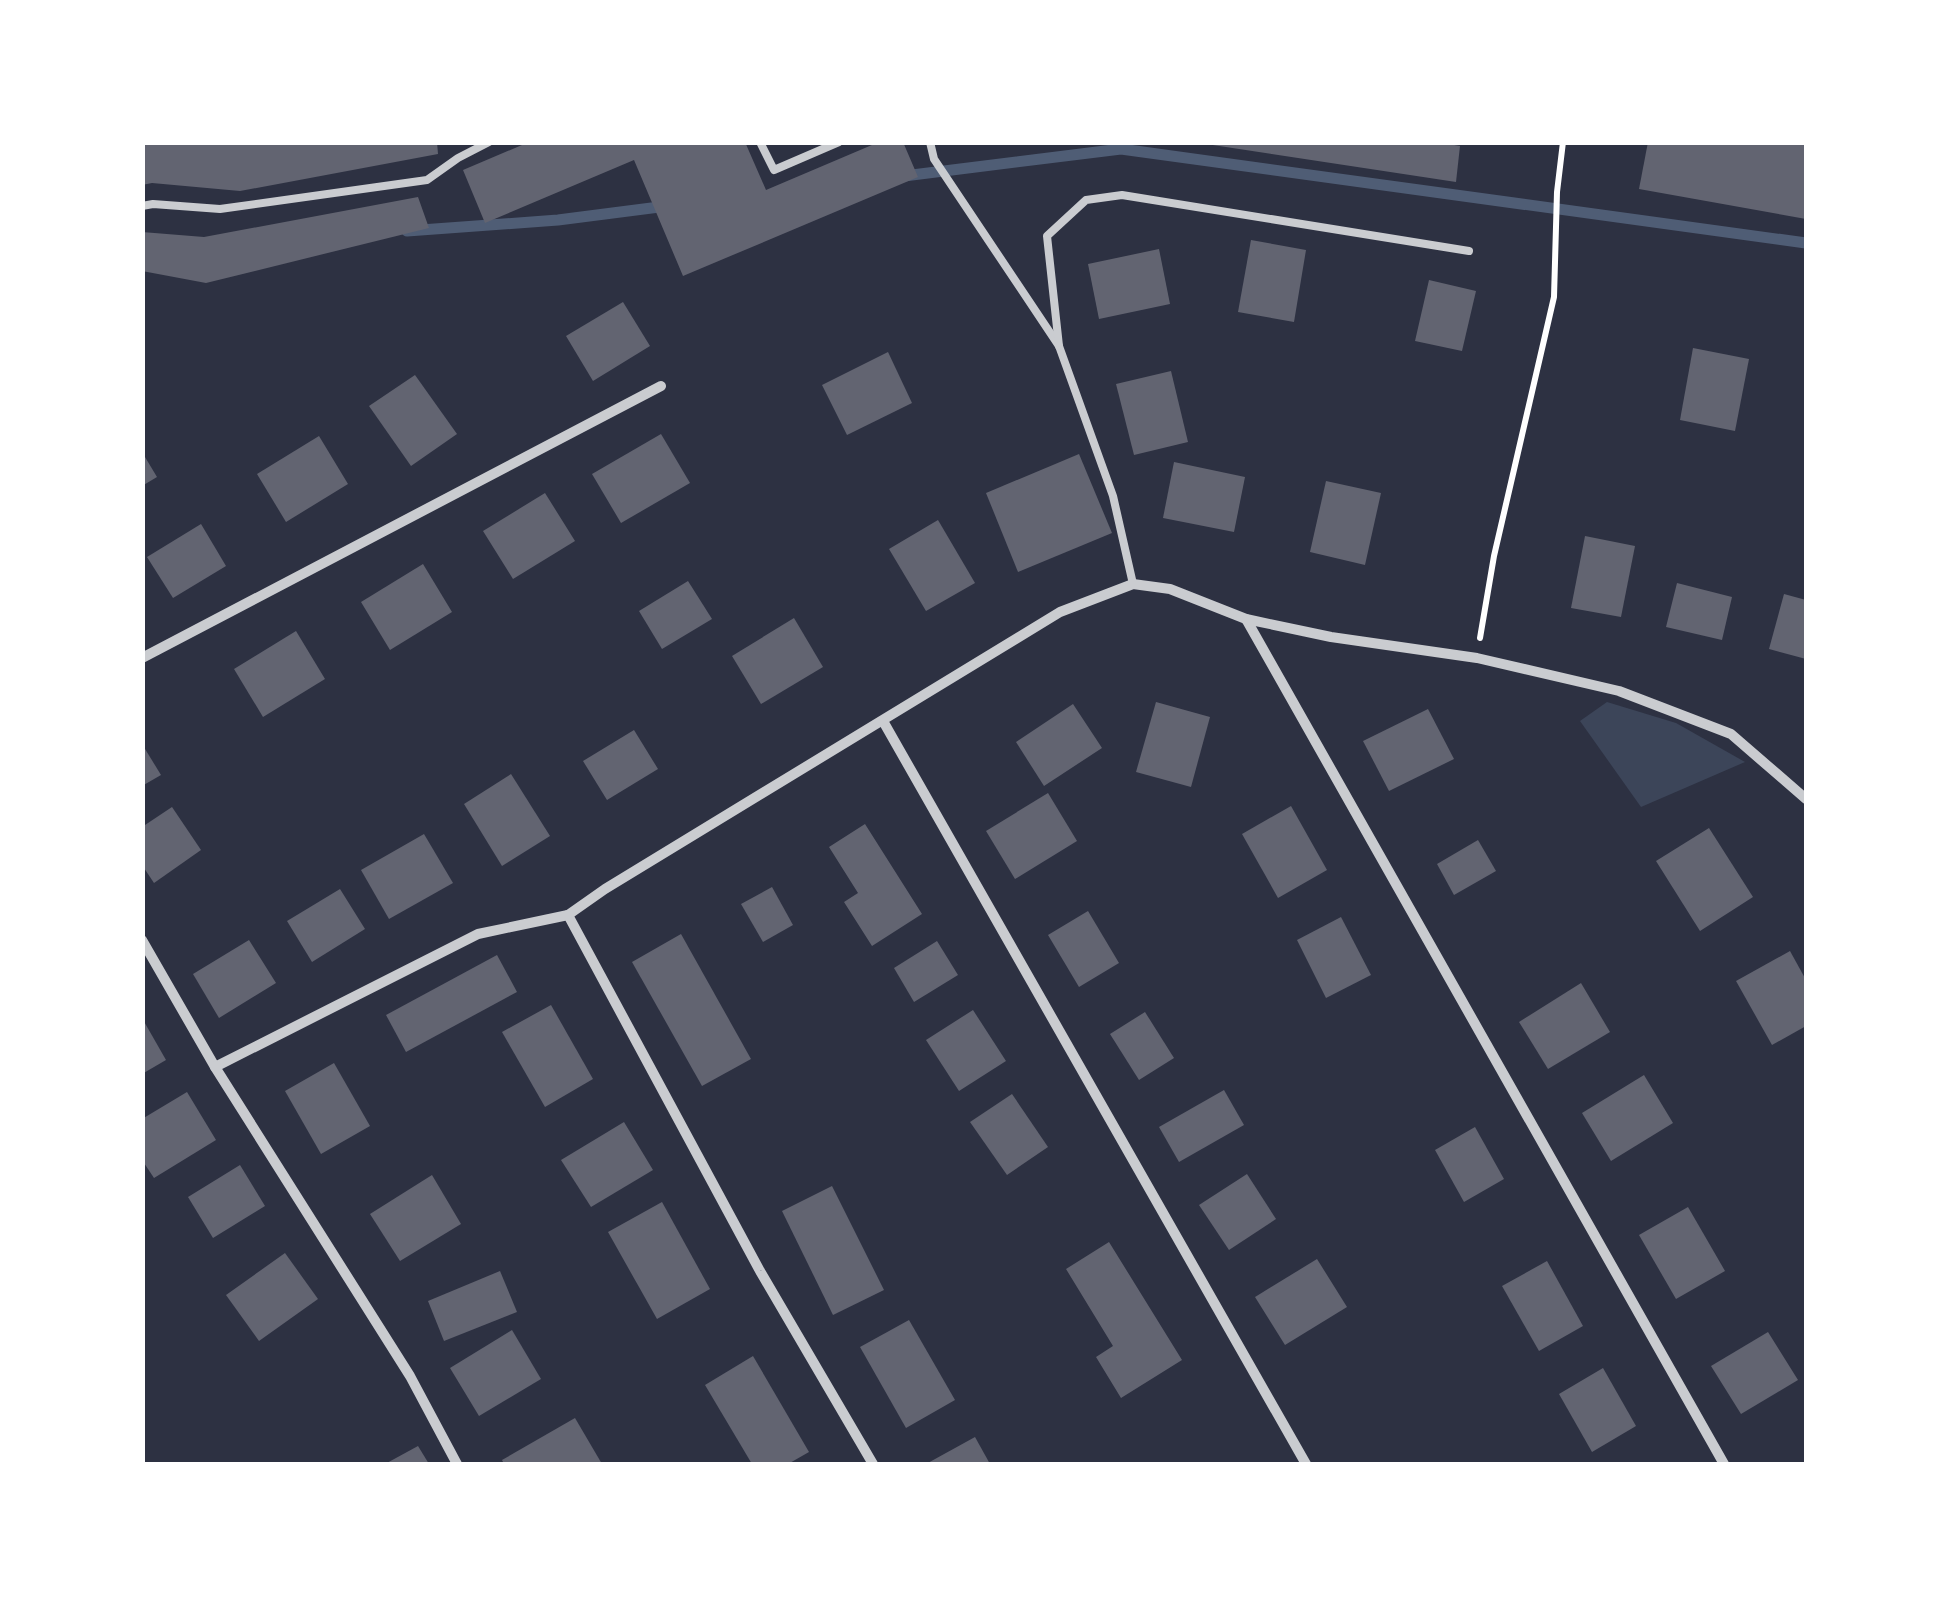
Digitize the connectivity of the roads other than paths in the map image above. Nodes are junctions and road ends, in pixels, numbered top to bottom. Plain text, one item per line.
1 (489, 142) edge
2 (760, 142) edge
3 (840, 142) edge
4 (930, 142) edge
5 (142, 206) edge
6 (1469, 251) dead end
7 (1060, 346) junction
8 (661, 386) dead end
9 (1133, 584) junction
10 (1246, 618) junction
11 (142, 658) edge
12 (883, 721) junction
13 (1804, 791) edge
14 (568, 915) junction
15 (142, 940) edge
16 (215, 1067) junction
17 (457, 1464) edge
18 (873, 1464) edge
19 (1306, 1464) edge
20 (1724, 1464) edge

1 - 5 lane
2 - 3 lane
4 - 7 lane
6 - 7 lane
7 - 9 lane
8 - 11 street
9 - 10 street
9 - 12 street
10 - 13 street
10 - 20 street
12 - 14 street
12 - 19 street
14 - 16 street
14 - 18 street
15 - 16 street
16 - 17 street

